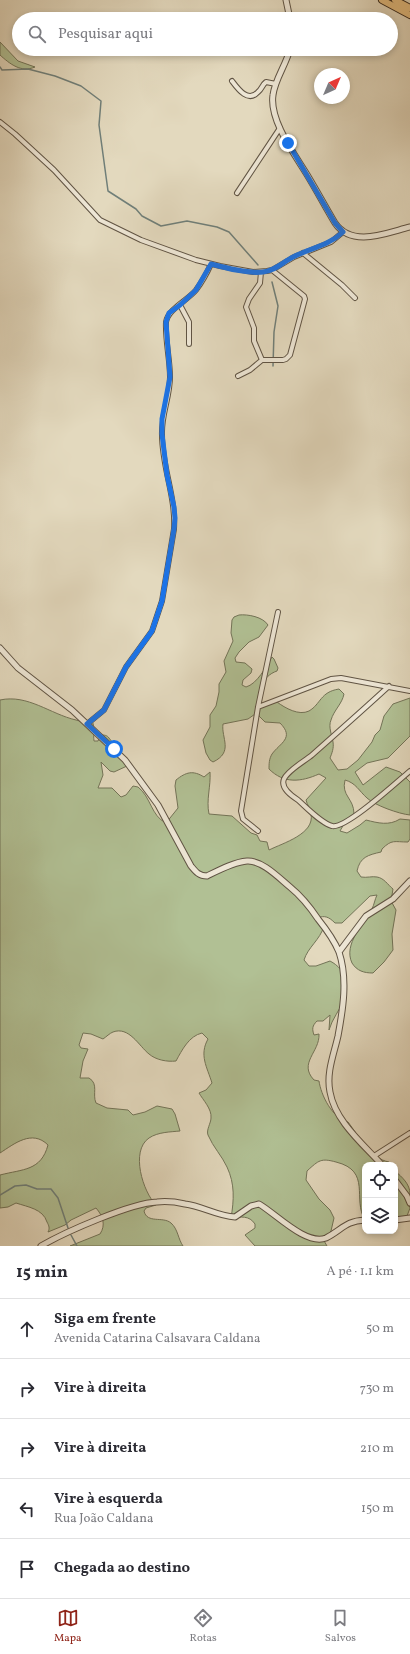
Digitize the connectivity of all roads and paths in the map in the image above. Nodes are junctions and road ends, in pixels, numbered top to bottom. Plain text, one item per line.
1 (286, 0) edge
2 (382, 0) edge
3 (395, 0) edge
4 (410, 8) edge
5 (289, 12) edge
6 (410, 15) edge
7 (287, 56) edge
8 (232, 81) dead end
9 (276, 84) junction
10 (0, 122) edge
11 (280, 128) junction
12 (237, 193) dead end
13 (410, 227) edge
14 (343, 232) junction
15 (303, 253) junction
16 (211, 264) junction
17 (272, 270) junction
18 (261, 272) junction
19 (355, 298) dead end
20 (180, 305) junction
21 (189, 344) dead end
22 (262, 360) junction
23 (238, 376) dead end
24 (278, 612) dead end
25 (0, 648) edge
26 (390, 686) junction
27 (410, 691) edge
28 (258, 707) junction
29 (87, 724) junction
30 (410, 771) edge
31 (258, 831) dead end
32 (410, 881) edge
33 (339, 952) junction
34 (410, 1133) edge
35 (374, 1156) junction
36 (379, 1162) edge
37 (398, 1184) edge
38 (410, 1203) edge
39 (410, 1218) edge
40 (362, 1220) edge
41 (398, 1220) edge
42 (41, 1246) edge

1 - 5 street
2 - 6 main road
3 - 4 main road
7 - 9 street
8 - 9 street
9 - 11 street
10 - 16 street
11 - 12 street
11 - 14 street
13 - 14 street
14 - 15 street
15 - 17 street
15 - 19 street
16 - 18 street
16 - 20 street
17 - 18 street
17 - 22 street
18 - 22 street
20 - 21 street
20 - 29 street
22 - 23 street
24 - 28 street
25 - 29 street
26 - 27 street
26 - 28 street
26 - 30 street
28 - 31 street
29 - 33 street
32 - 33 street
33 - 35 street
34 - 35 street
35 - 36 street
37 - 38 street
39 - 41 street
40 - 42 street

